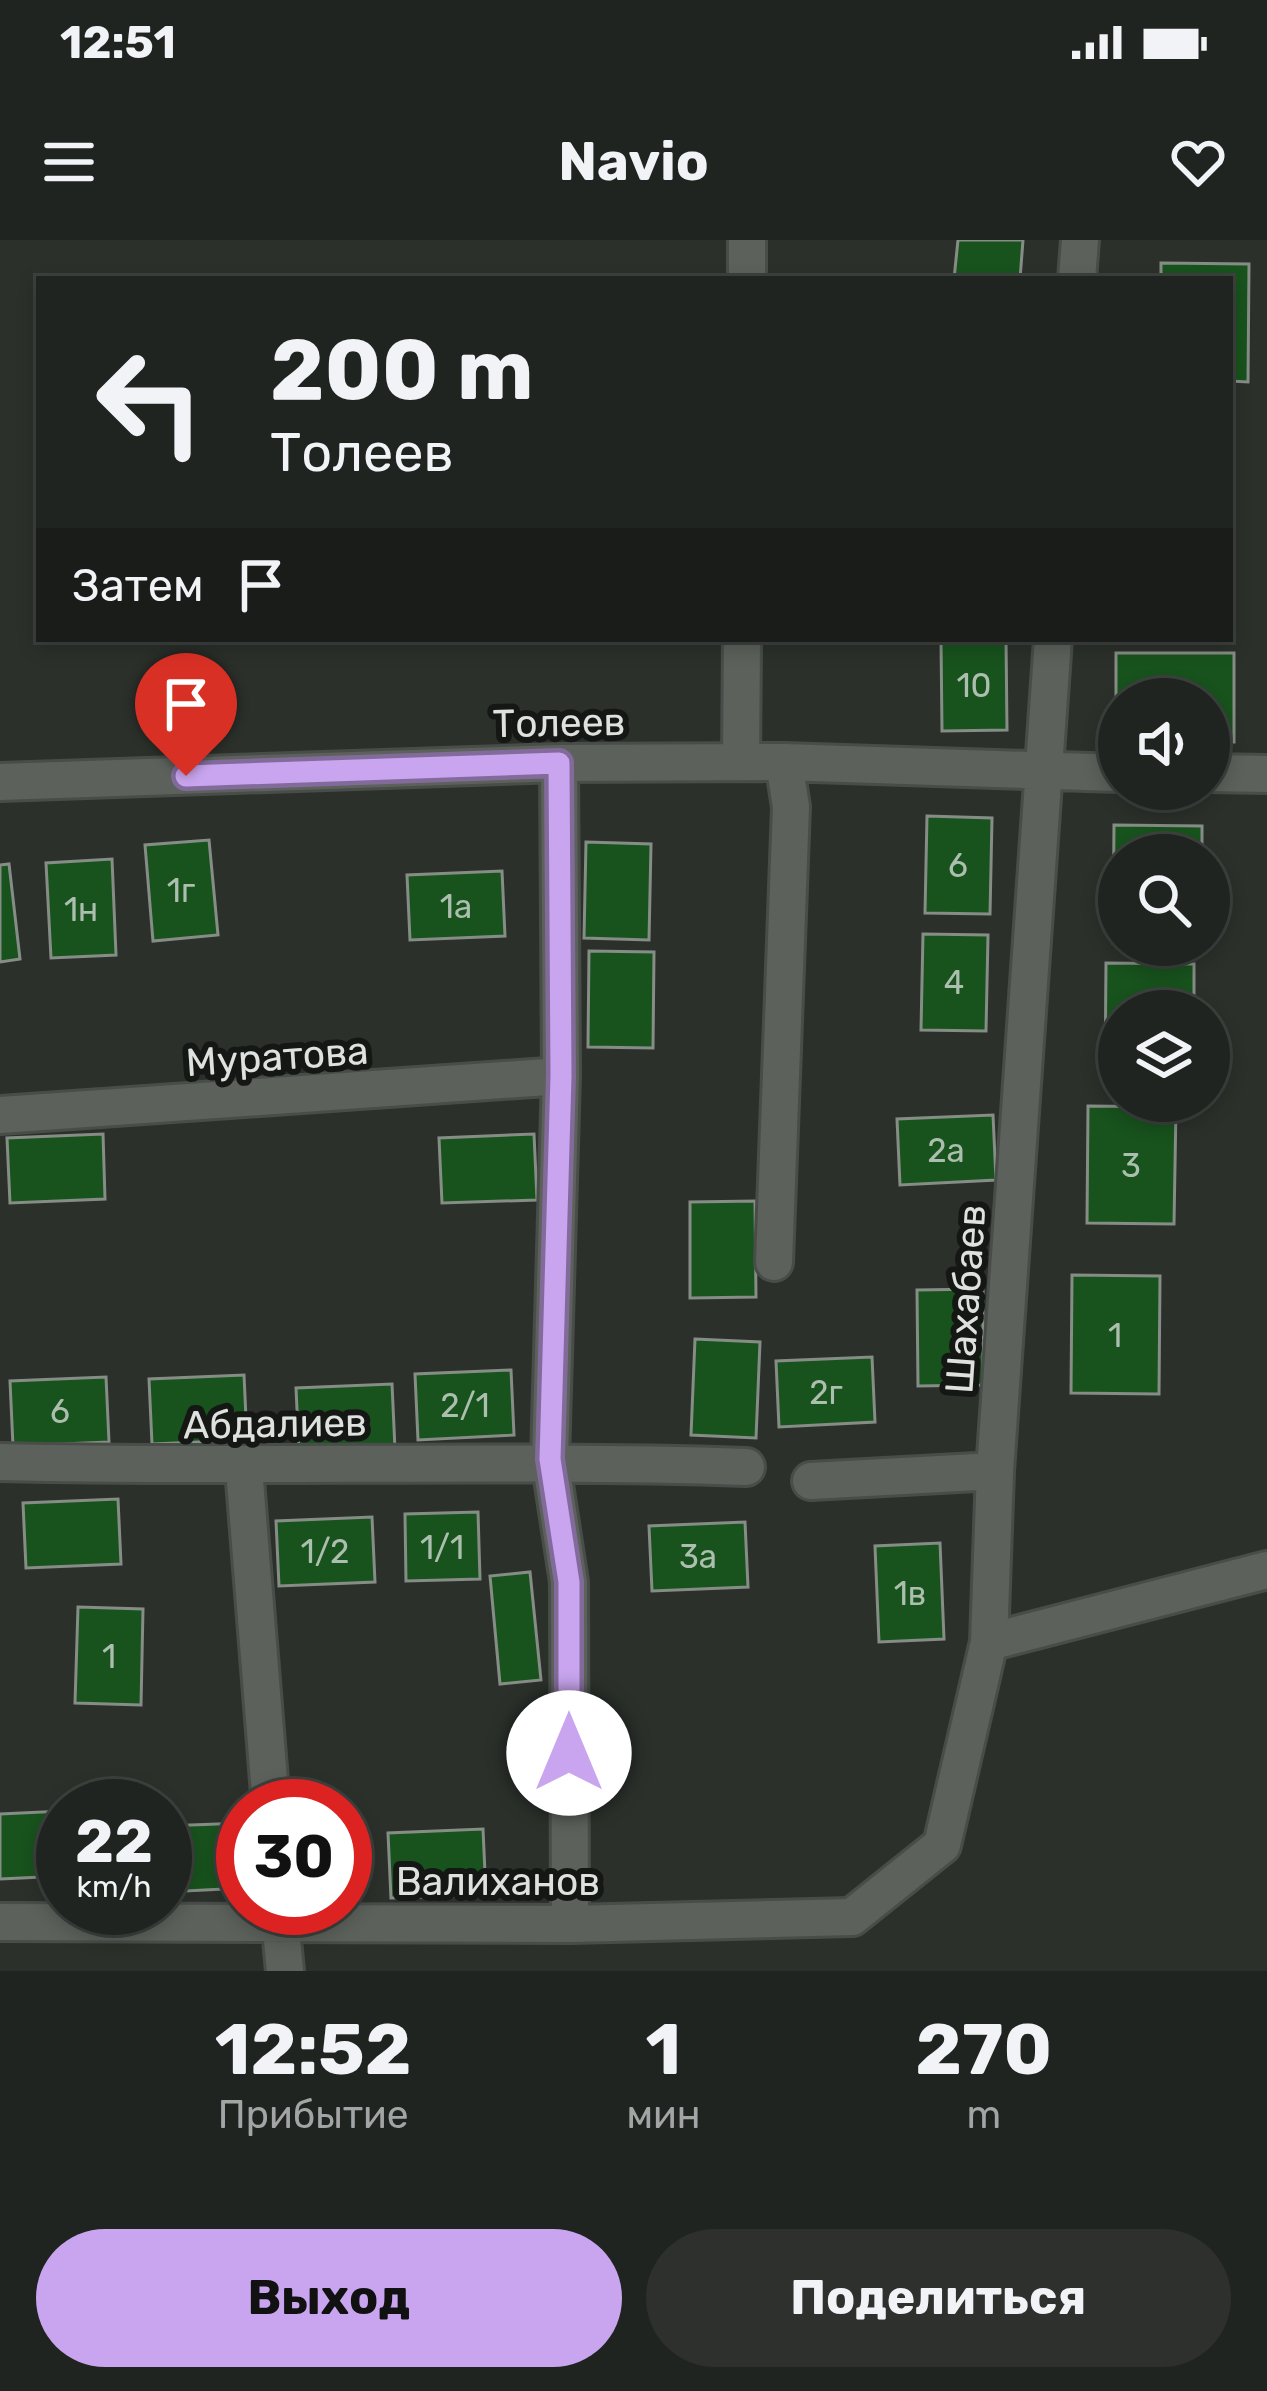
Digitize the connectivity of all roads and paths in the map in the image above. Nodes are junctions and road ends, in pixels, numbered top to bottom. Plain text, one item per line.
1 (747, 240) edge
2 (1080, 240) edge
3 (747, 276) edge
4 (1077, 276) edge
5 (742, 642) edge
6 (1053, 642) edge
7 (741, 762) junction
8 (784, 762) junction
9 (559, 763) junction
10 (1045, 772) junction
11 (1098, 772) edge
12 (1230, 773) edge
13 (1267, 774) edge
14 (0, 782) edge
15 (561, 1076) junction
16 (0, 1115) edge
17 (773, 1262) dead end
18 (550, 1459) junction
19 (0, 1462) edge
20 (746, 1467) dead end
21 (244, 1468) junction
22 (995, 1472) junction
23 (812, 1481) dead end
24 (1267, 1570) edge
25 (989, 1642) junction
26 (269, 1779) edge
27 (216, 1917) edge
28 (852, 1917) joint
29 (372, 1919) edge
30 (0, 1922) edge
31 (570, 1924) junction
32 (282, 1935) edge
33 (285, 1971) edge

1 - 3 street
2 - 4 street
5 - 7 street
6 - 10 street, Шахабаев
7 - 8 street, Толеев
7 - 9 street, Толеев
8 - 10 street, Толеев
8 - 17 street
9 - 14 street, Толеев
9 - 15 street
10 - 11 street, Толеев
10 - 22 street, Шахабаев
12 - 13 street
15 - 16 street, Муратова
15 - 18 street
18 - 20 street, Абдалиев
18 - 21 street, Абдалиев
18 - 31 street
19 - 21 street, Абдалиев
21 - 26 street
22 - 23 street
22 - 25 street, Шахабаев
24 - 25 street
25 - 28 street, Шахабаев
27 - 30 street, Валиханов
28 - 31 street, Валиханов
29 - 31 street, Валиханов
32 - 33 street

